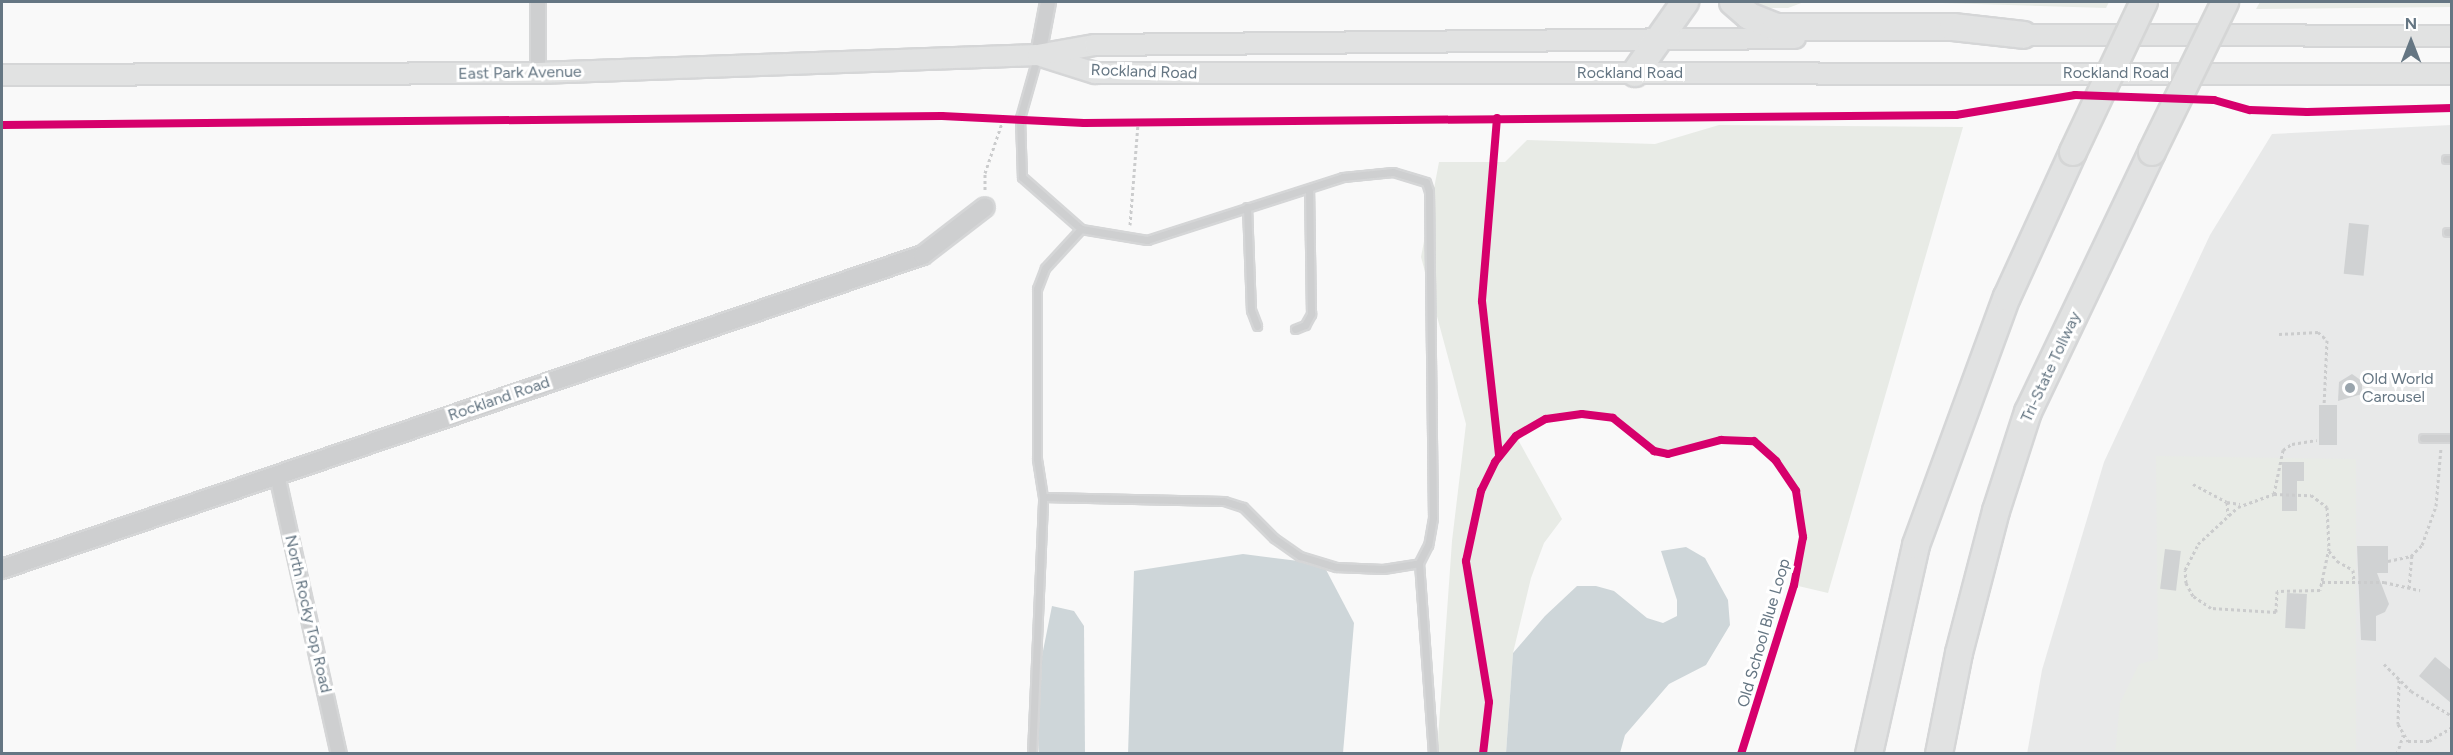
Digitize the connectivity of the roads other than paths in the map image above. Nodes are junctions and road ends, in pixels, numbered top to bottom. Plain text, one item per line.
1 (538, 2) edge
2 (1048, 2) edge
3 (1685, 2) edge
4 (1733, 2) edge
5 (2144, 2) edge
6 (2225, 2) edge
7 (2024, 35) junction
8 (2451, 36) edge
9 (1659, 39) junction
10 (1038, 55) junction
11 (538, 73) junction
12 (1635, 73) junction
13 (2451, 74) edge
14 (2, 75) edge
15 (1310, 189) junction
16 (984, 207) road end
17 (1247, 207) junction
18 (1081, 229) junction
19 (1257, 326) dead end
20 (1295, 329) dead end
21 (2423, 438) dead end
22 (2451, 438) edge
23 (277, 475) junction
24 (1043, 497) junction
25 (1419, 563) junction
26 (2, 568) edge
27 (339, 753) edge
28 (1032, 753) edge
29 (1433, 753) edge
30 (1869, 753) edge
31 (1939, 753) edge

1 - 11 street
2 - 10 street
3 - 9 highway
4 - 7 highway
5 - 30 highway, bridge
6 - 31 highway, Tri-State Tollway, bridge
7 - 8 main road, Rockland Road
7 - 9 main road, Rockland Road
9 - 10 main road, Rockland Road
9 - 12 highway
10 - 11 main road, East Park Avenue
10 - 12 main road, Rockland Road
10 - 18 lane
11 - 14 main road, East Park Avenue
12 - 13 main road, Rockland Road
15 - 17 lane
15 - 20 lane
15 - 25 lane
16 - 23 street, Rockland Road
17 - 18 lane
17 - 19 lane
18 - 24 lane
21 - 22 lane
23 - 26 street, Rockland Road
23 - 27 street, North Rocky Top Road
24 - 25 lane
24 - 28 lane
25 - 29 lane

